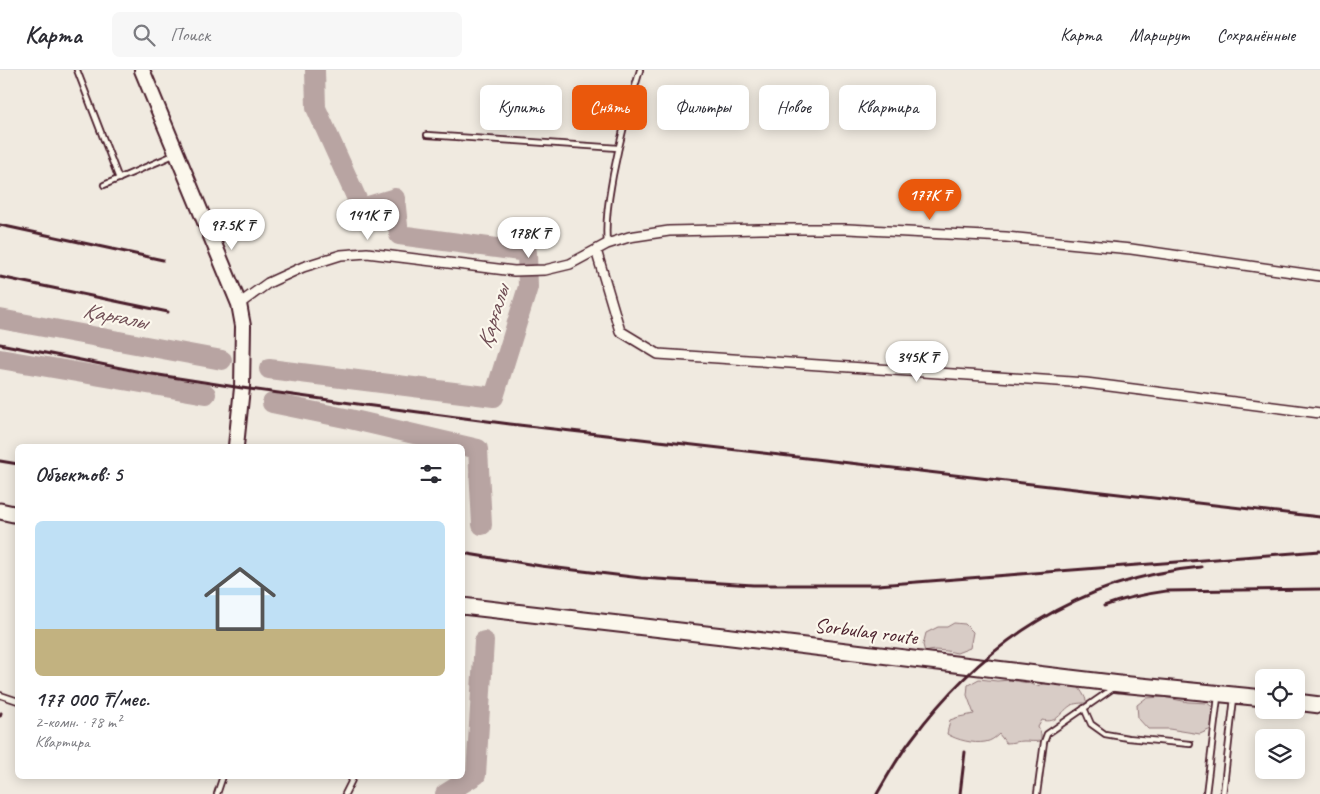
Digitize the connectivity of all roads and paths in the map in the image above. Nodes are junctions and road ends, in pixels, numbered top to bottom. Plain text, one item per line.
1 (77, 70) edge
2 (142, 70) edge
3 (640, 70) edge
4 (427, 135) dead end
5 (618, 148) junction
6 (177, 153) junction
7 (119, 179) junction
8 (104, 186) dead end
9 (607, 244) junction
10 (596, 250) junction
11 (1320, 276) edge
12 (239, 304) junction
13 (1320, 413) edge
14 (236, 444) edge
15 (0, 511) edge
16 (15, 514) edge
17 (465, 606) edge
18 (1120, 684) junction
19 (1219, 694) junction
20 (0, 695) edge
21 (1234, 695) junction
22 (1255, 697) edge
23 (15, 700) edge
24 (1305, 703) edge
25 (1320, 705) edge
26 (1084, 708) junction
27 (1190, 744) dead end
28 (222, 779) edge
29 (352, 779) edge
30 (217, 794) edge
31 (344, 794) edge
32 (1037, 794) edge
33 (1206, 794) edge
34 (1223, 794) edge

1 - 7 lane
2 - 6 street
3 - 5 lane
4 - 5 lane
5 - 9 lane
6 - 7 lane
6 - 12 street
7 - 8 lane
9 - 10 street
9 - 11 street
10 - 12 street
10 - 13 street
12 - 14 street
15 - 16 main road
17 - 18 main road, Sorbulaq route
18 - 19 main road, Sorbulaq route
18 - 26 lane
19 - 21 main road, Sorbulaq route
19 - 33 lane
20 - 23 lane
21 - 22 main road, Sorbulaq route
21 - 34 lane
24 - 25 main road
26 - 27 lane
26 - 32 lane
28 - 30 lane
29 - 31 lane

